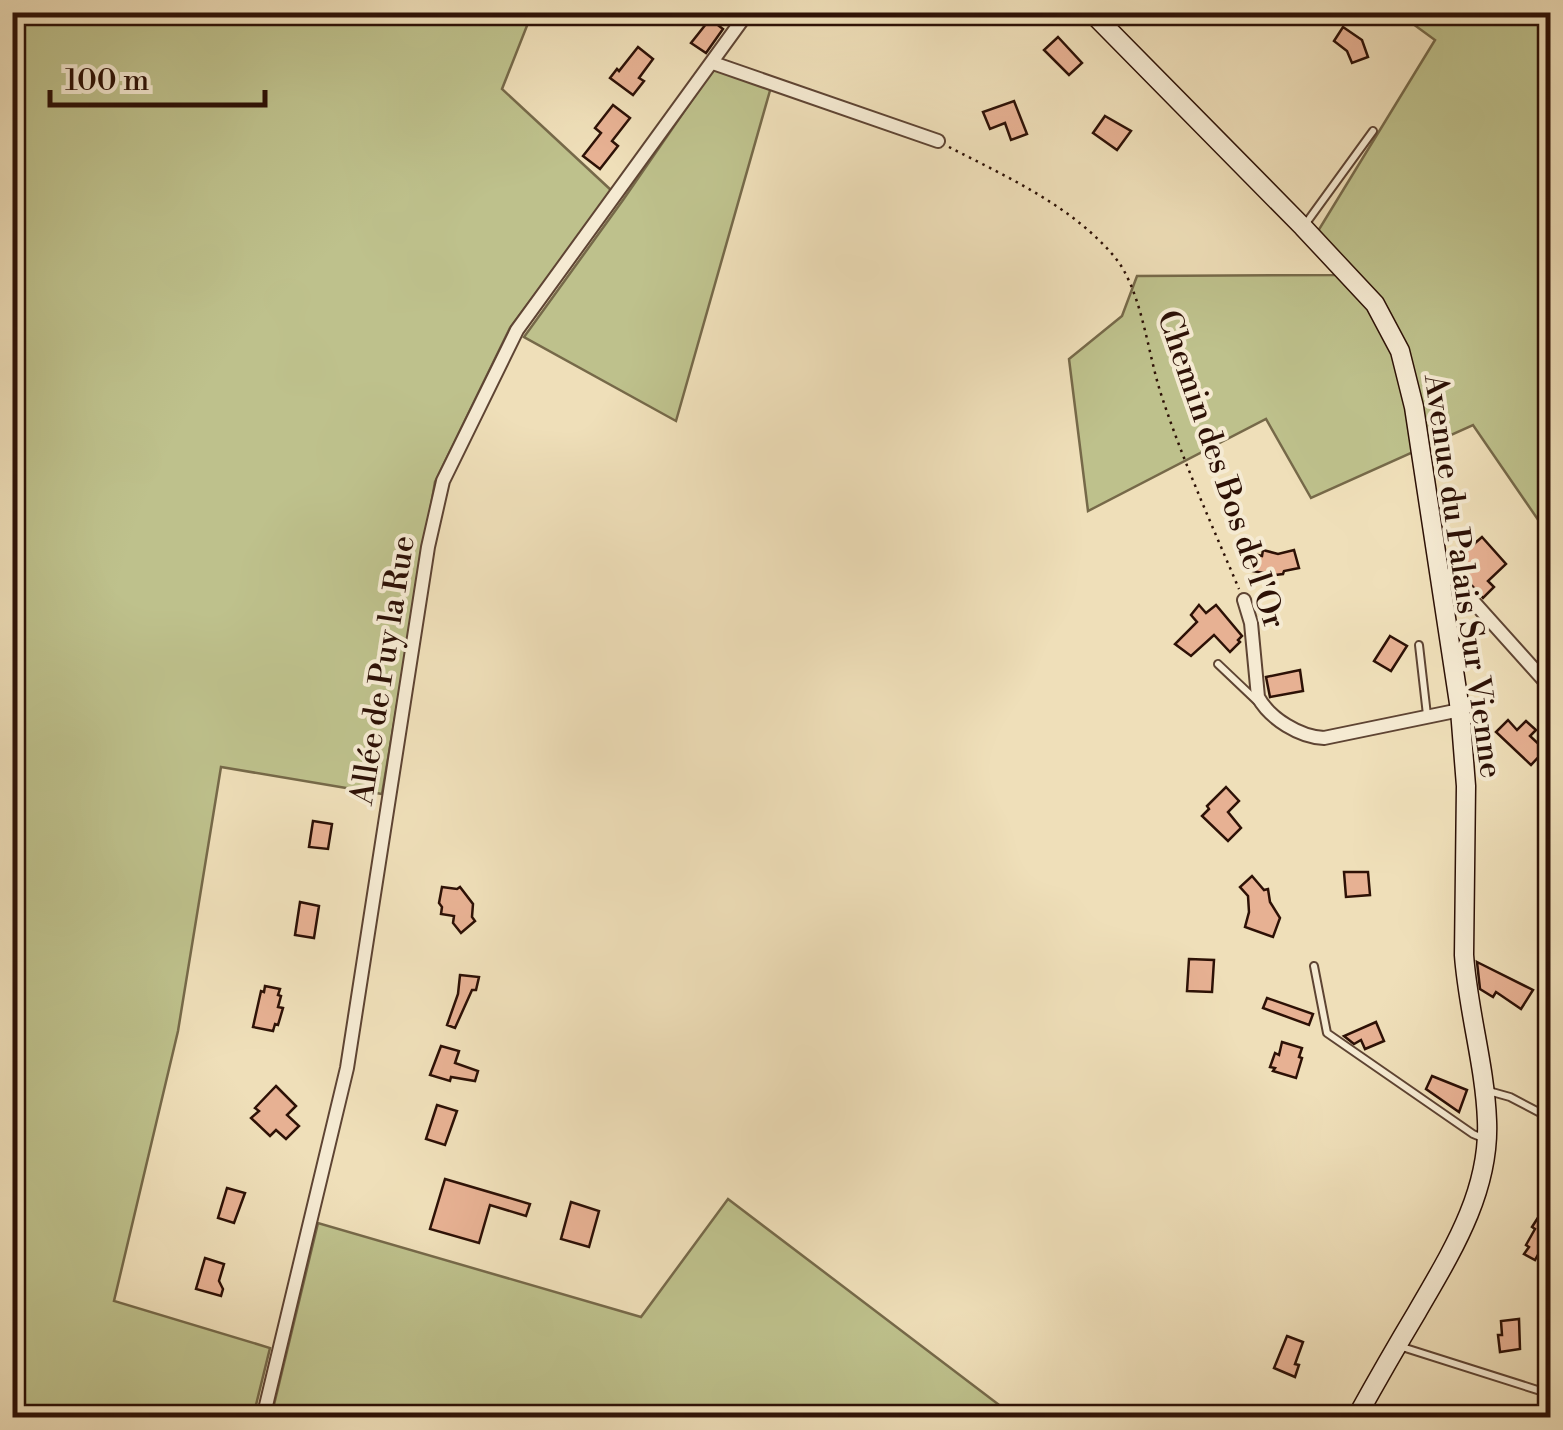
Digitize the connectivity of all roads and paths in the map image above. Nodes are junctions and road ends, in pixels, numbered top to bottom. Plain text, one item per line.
1 (748, 12) edge
2 (1090, 12) edge
3 (712, 63) junction
4 (1373, 132) dead end
5 (938, 141) joint
6 (1303, 226) junction
7 (1438, 575) junction
8 (1244, 600) joint
9 (1419, 645) dead end
10 (1218, 664) dead end
11 (1550, 687) edge
12 (1263, 706) junction
13 (1460, 710) junction
14 (1427, 715) junction
15 (1314, 966) dead end
16 (1484, 1089) junction
17 (1550, 1118) edge
18 (1487, 1140) junction
19 (1397, 1346) junction
20 (1550, 1394) edge
21 (264, 1418) edge
22 (1356, 1418) edge

1 - 3 street, Allée de Puy la Rue
2 - 6 main road, Avenue du Palais Sur Vienne
3 - 5 street
3 - 21 street, Allée de Puy la Rue
4 - 6 lane
5 - 8 path, Chemin des Bos de l'Or
6 - 7 main road, Avenue du Palais Sur Vienne
7 - 11 street
7 - 13 main road, Avenue du Palais Sur Vienne
8 - 12 street, Chemin des Bos de l'Or
9 - 14 lane
10 - 12 lane
12 - 14 street
13 - 14 street
13 - 16 main road, Avenue du Palais Sur Vienne
15 - 18 lane
16 - 17 lane
16 - 18 main road, Avenue du Palais Sur Vienne
18 - 19 main road, Avenue du Palais Sur Vienne
19 - 20 lane
19 - 22 main road, Avenue du Palais Sur Vienne

